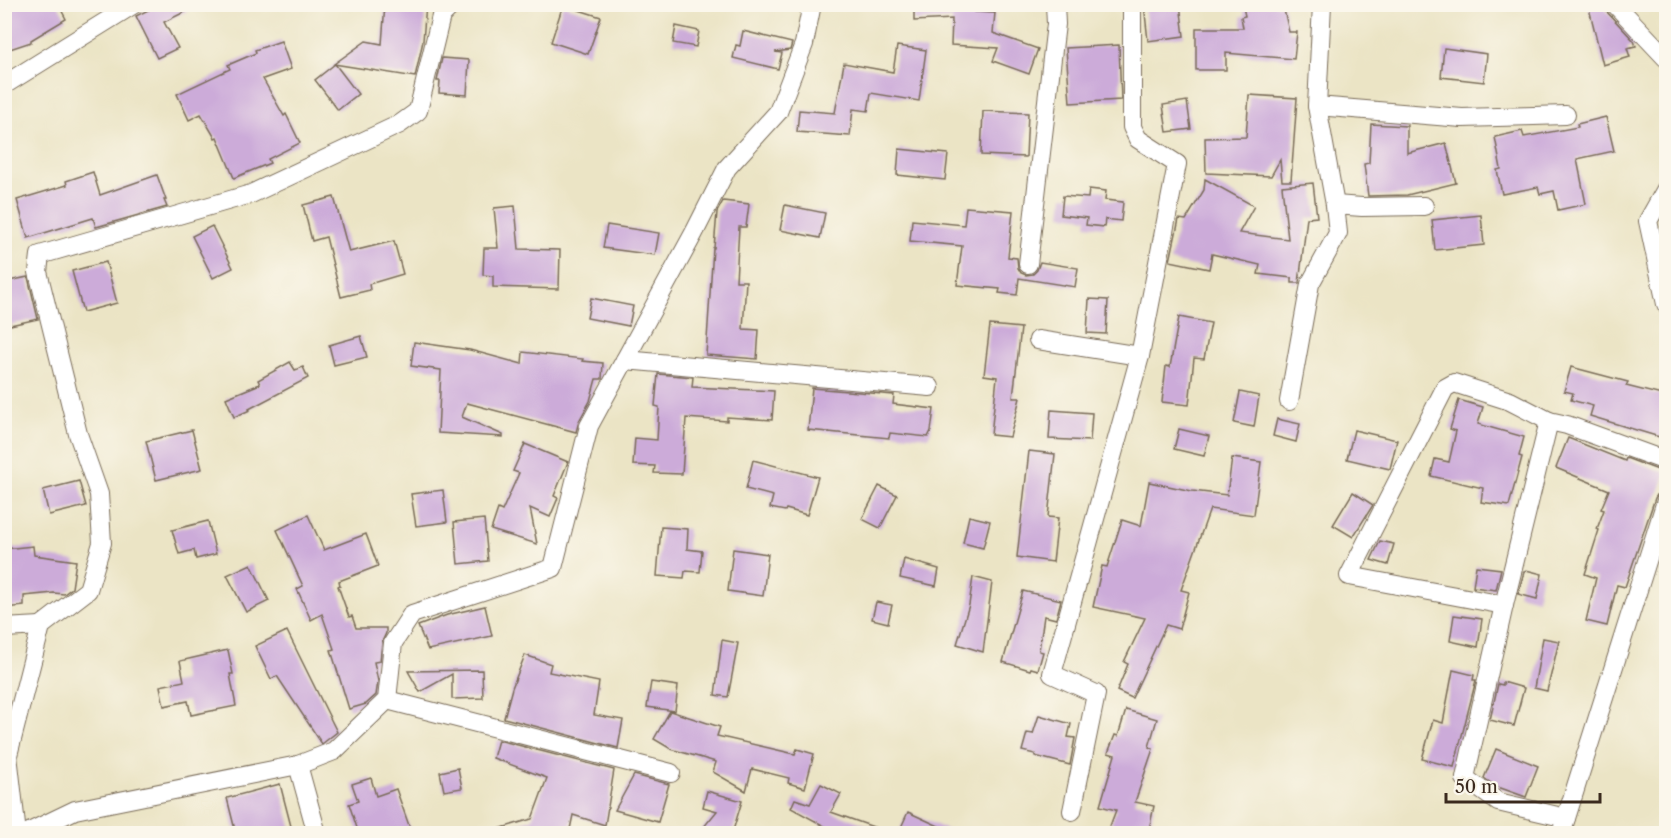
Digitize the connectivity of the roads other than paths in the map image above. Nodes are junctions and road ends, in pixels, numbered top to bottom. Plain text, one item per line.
1 (134, 4) edge
2 (453, 4) edge
3 (812, 4) edge
4 (1055, 4) edge
5 (1132, 4) edge
6 (1322, 4) edge
7 (1615, 4) edge
8 (1666, 58) edge
9 (4, 85) edge
10 (1317, 106) junction
11 (1566, 115) dead end
12 (1666, 189) edge
13 (1335, 206) junction
14 (1424, 206) dead end
15 (1029, 264) dead end
16 (1666, 304) edge
17 (1038, 340) dead end
18 (1140, 356) junction
19 (625, 360) junction
20 (930, 387) dead end
21 (1289, 401) dead end
22 (1549, 421) junction
23 (1666, 461) edge
24 (1666, 501) edge
25 (1504, 605) junction
26 (41, 626) junction
27 (4, 628) edge
28 (387, 700) junction
29 (297, 765) junction
30 (671, 773) dead end
31 (1072, 811) dead end
32 (1563, 826) edge
33 (17, 834) edge
34 (24, 834) edge
35 (316, 834) edge

1 - 9 street
2 - 26 street
3 - 19 street
4 - 15 street
5 - 18 street
6 - 10 street
7 - 8 street
10 - 11 street
10 - 13 street
12 - 16 street
13 - 14 street
13 - 21 street
17 - 18 street
18 - 31 street
19 - 20 street
19 - 28 street
22 - 23 street
22 - 25 street
22 - 25 street
24 - 32 street
25 - 32 street
26 - 27 street
26 - 33 street
28 - 29 street
28 - 30 street
29 - 34 street
29 - 35 street

